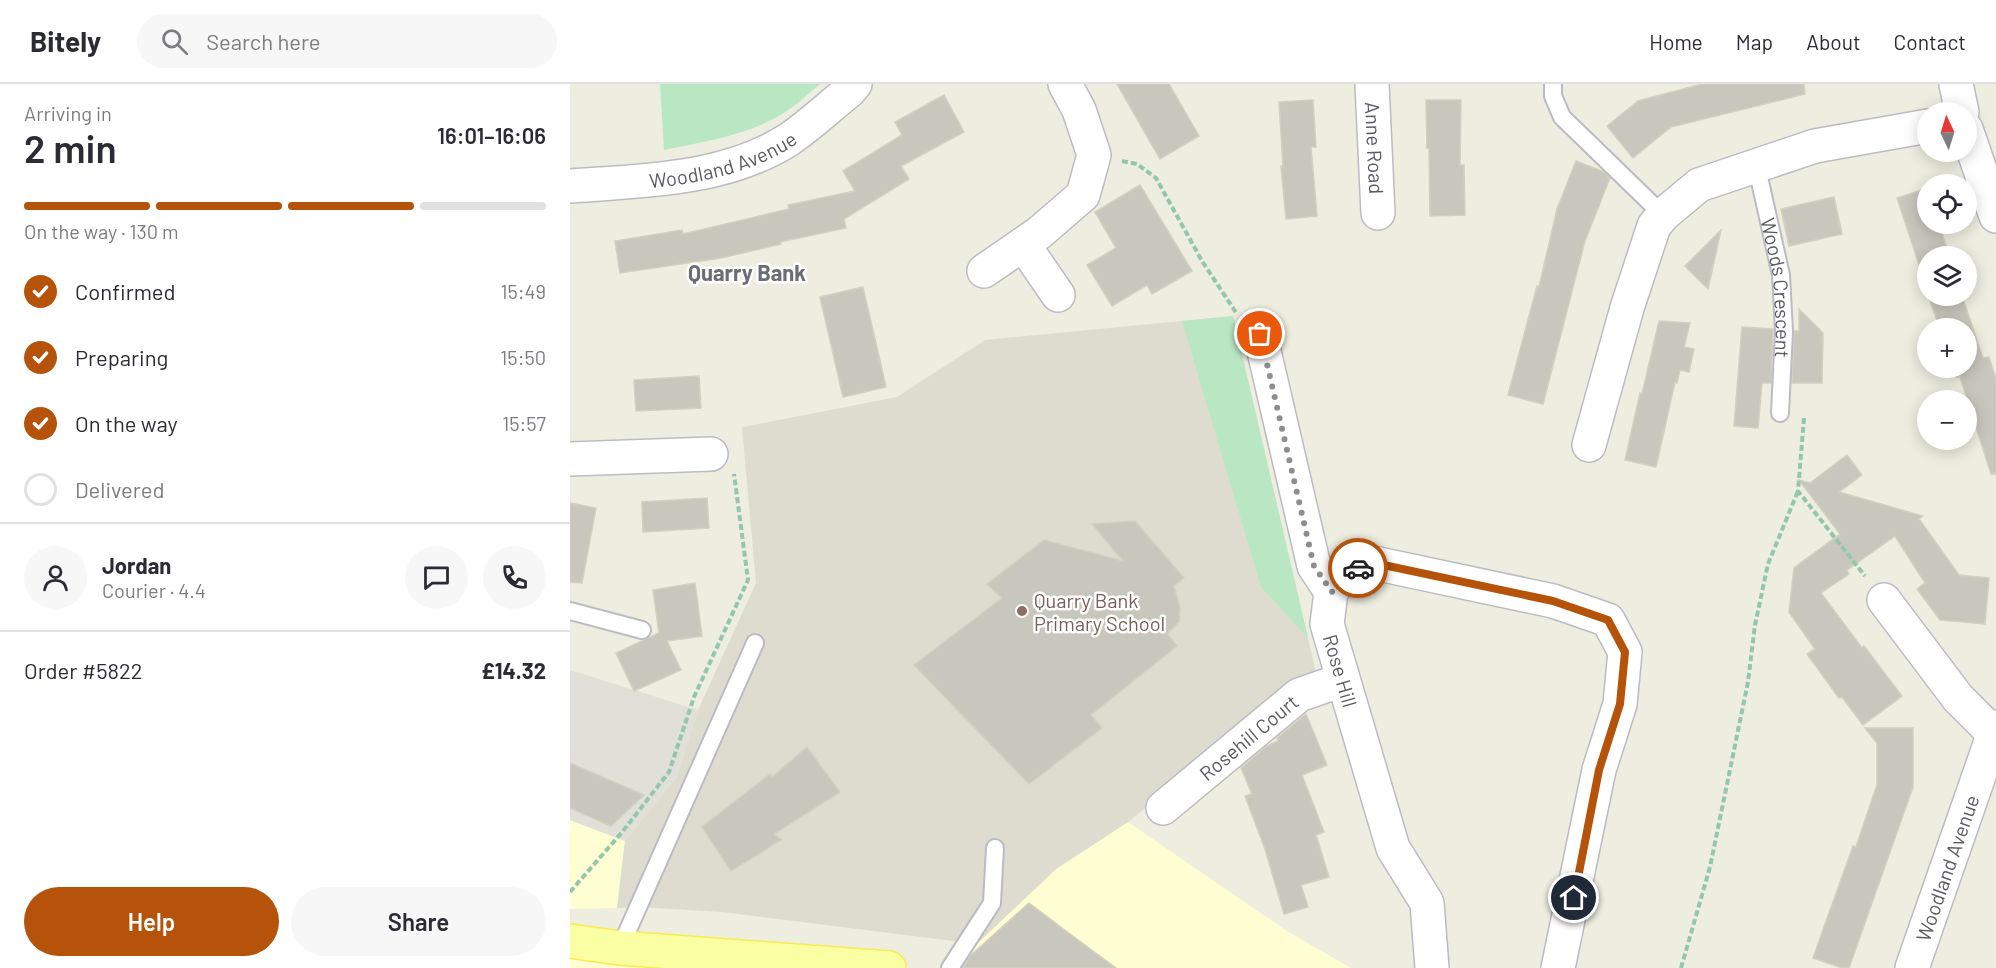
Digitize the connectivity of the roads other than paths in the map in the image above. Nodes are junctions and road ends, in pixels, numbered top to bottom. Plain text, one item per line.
1 (855, 84) edge
2 (1065, 84) edge
3 (1372, 84) edge
4 (1553, 84) edge
5 (1956, 84) edge
6 (1960, 102) edge
7 (1917, 128) edge
8 (1977, 161) edge
9 (1756, 164) junction
10 (570, 186) edge
11 (1378, 213) dead end
12 (1663, 215) junction
13 (1996, 216) edge
14 (1023, 244) junction
15 (984, 271) dead end
16 (1058, 295) dead end
17 (1260, 334) road end
18 (1780, 413) road end
19 (1589, 445) dead end
20 (711, 454) road end
21 (570, 459) edge
22 (1332, 592) junction
23 (1884, 600) road end
24 (570, 611) edge
25 (642, 630) dead end
26 (755, 643) dead end
27 (1342, 680) junction
28 (1995, 730) edge
29 (1163, 808) dead end
30 (995, 848) dead end
31 (570, 941) edge
32 (621, 948) junction
33 (889, 968) edge
34 (950, 968) edge
35 (1432, 968) edge
36 (1557, 968) edge
37 (1912, 968) edge

1 - 10 street, Woodland Avenue
2 - 14 street
3 - 11 street, Anne Road
4 - 12 lane
5 - 6 street
7 - 9 street
8 - 13 street
9 - 12 street
9 - 18 lane, Woods Crescent
12 - 19 street
14 - 15 street
14 - 16 street
17 - 22 street
20 - 21 street
22 - 27 street, Rose Hill
22 - 36 street
23 - 28 street, Woodland Avenue
24 - 25 lane
26 - 32 lane
27 - 29 street, Rosehill Court
27 - 35 street, Rose Hill
28 - 37 street, Woodland Avenue
30 - 34 lane
31 - 32 main road
32 - 33 main road

